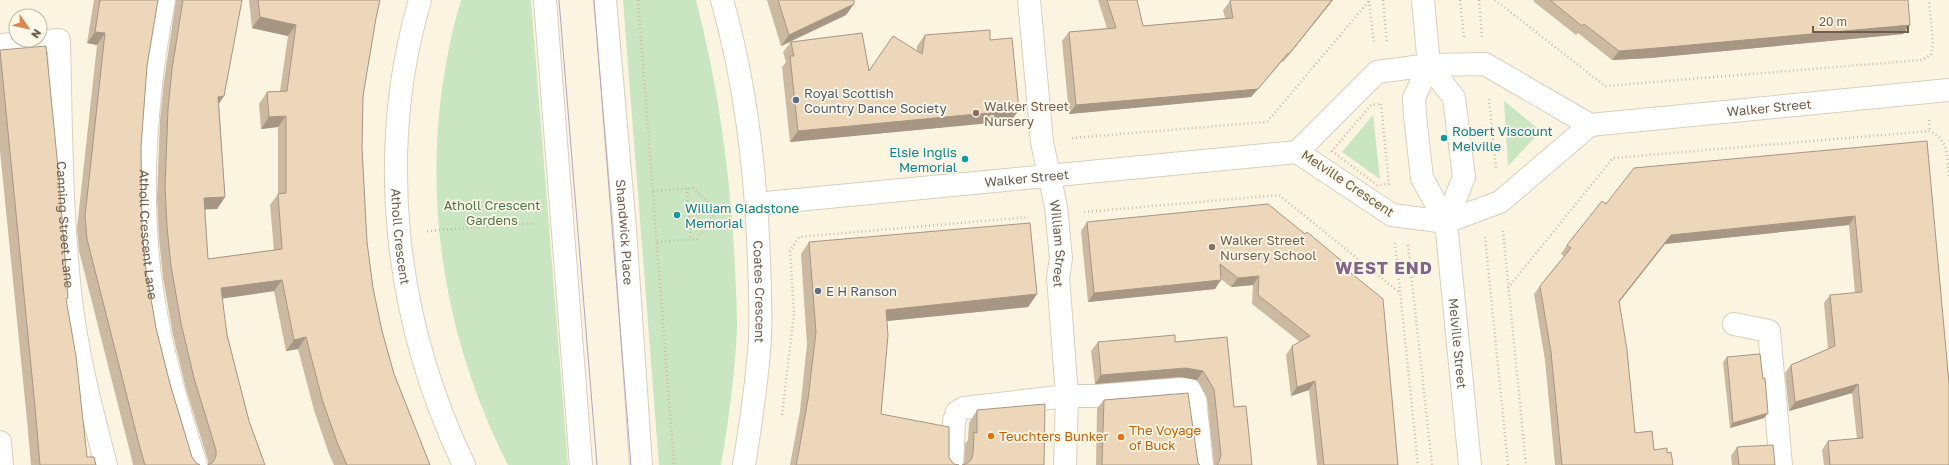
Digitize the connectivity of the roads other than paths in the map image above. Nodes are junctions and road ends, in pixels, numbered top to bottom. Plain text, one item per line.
1 (164, 0) edge
2 (420, 0) edge
3 (545, 0) edge
4 (605, 0) edge
5 (722, 0) edge
6 (1029, 0) edge
7 (1423, 0) edge
8 (0, 45) edge
9 (1429, 65) junction
10 (1949, 90) edge
11 (1590, 125) junction
12 (1297, 152) junction
13 (1049, 175) junction
14 (756, 204) junction
15 (1446, 222) junction
16 (1734, 324) dead end
17 (1067, 396) junction
18 (0, 442) edge
19 (2, 465) edge
20 (106, 465) edge
21 (196, 465) edge
22 (464, 465) edge
23 (581, 465) edge
24 (641, 465) edge
25 (744, 465) edge
26 (952, 465) edge
27 (1065, 465) edge
28 (1202, 465) edge
29 (1470, 465) edge
30 (1782, 465) edge

1 - 21 street, Atholl Crescent Lane
2 - 22 street, Atholl Crescent
3 - 23 street
4 - 24 street, Shandwick Place
5 - 14 street, Coates Crescent
6 - 13 street, William Street
7 - 9 street, Melville Street
8 - 20 street, Canning Street Lane
9 - 11 street
9 - 12 street, Melville Crescent
9 - 15 street, Melville Street
9 - 15 street, Melville Street
10 - 11 street, Walker Street
11 - 15 street, Melville Crescent
12 - 13 street, Walker Street
12 - 15 street, Melville Crescent
13 - 14 street, Walker Street
13 - 17 street, William Street
14 - 25 street, Coates Crescent
15 - 29 street, Melville Street
16 - 30 street
17 - 26 street
17 - 27 street, William Street
17 - 28 street
18 - 19 street

